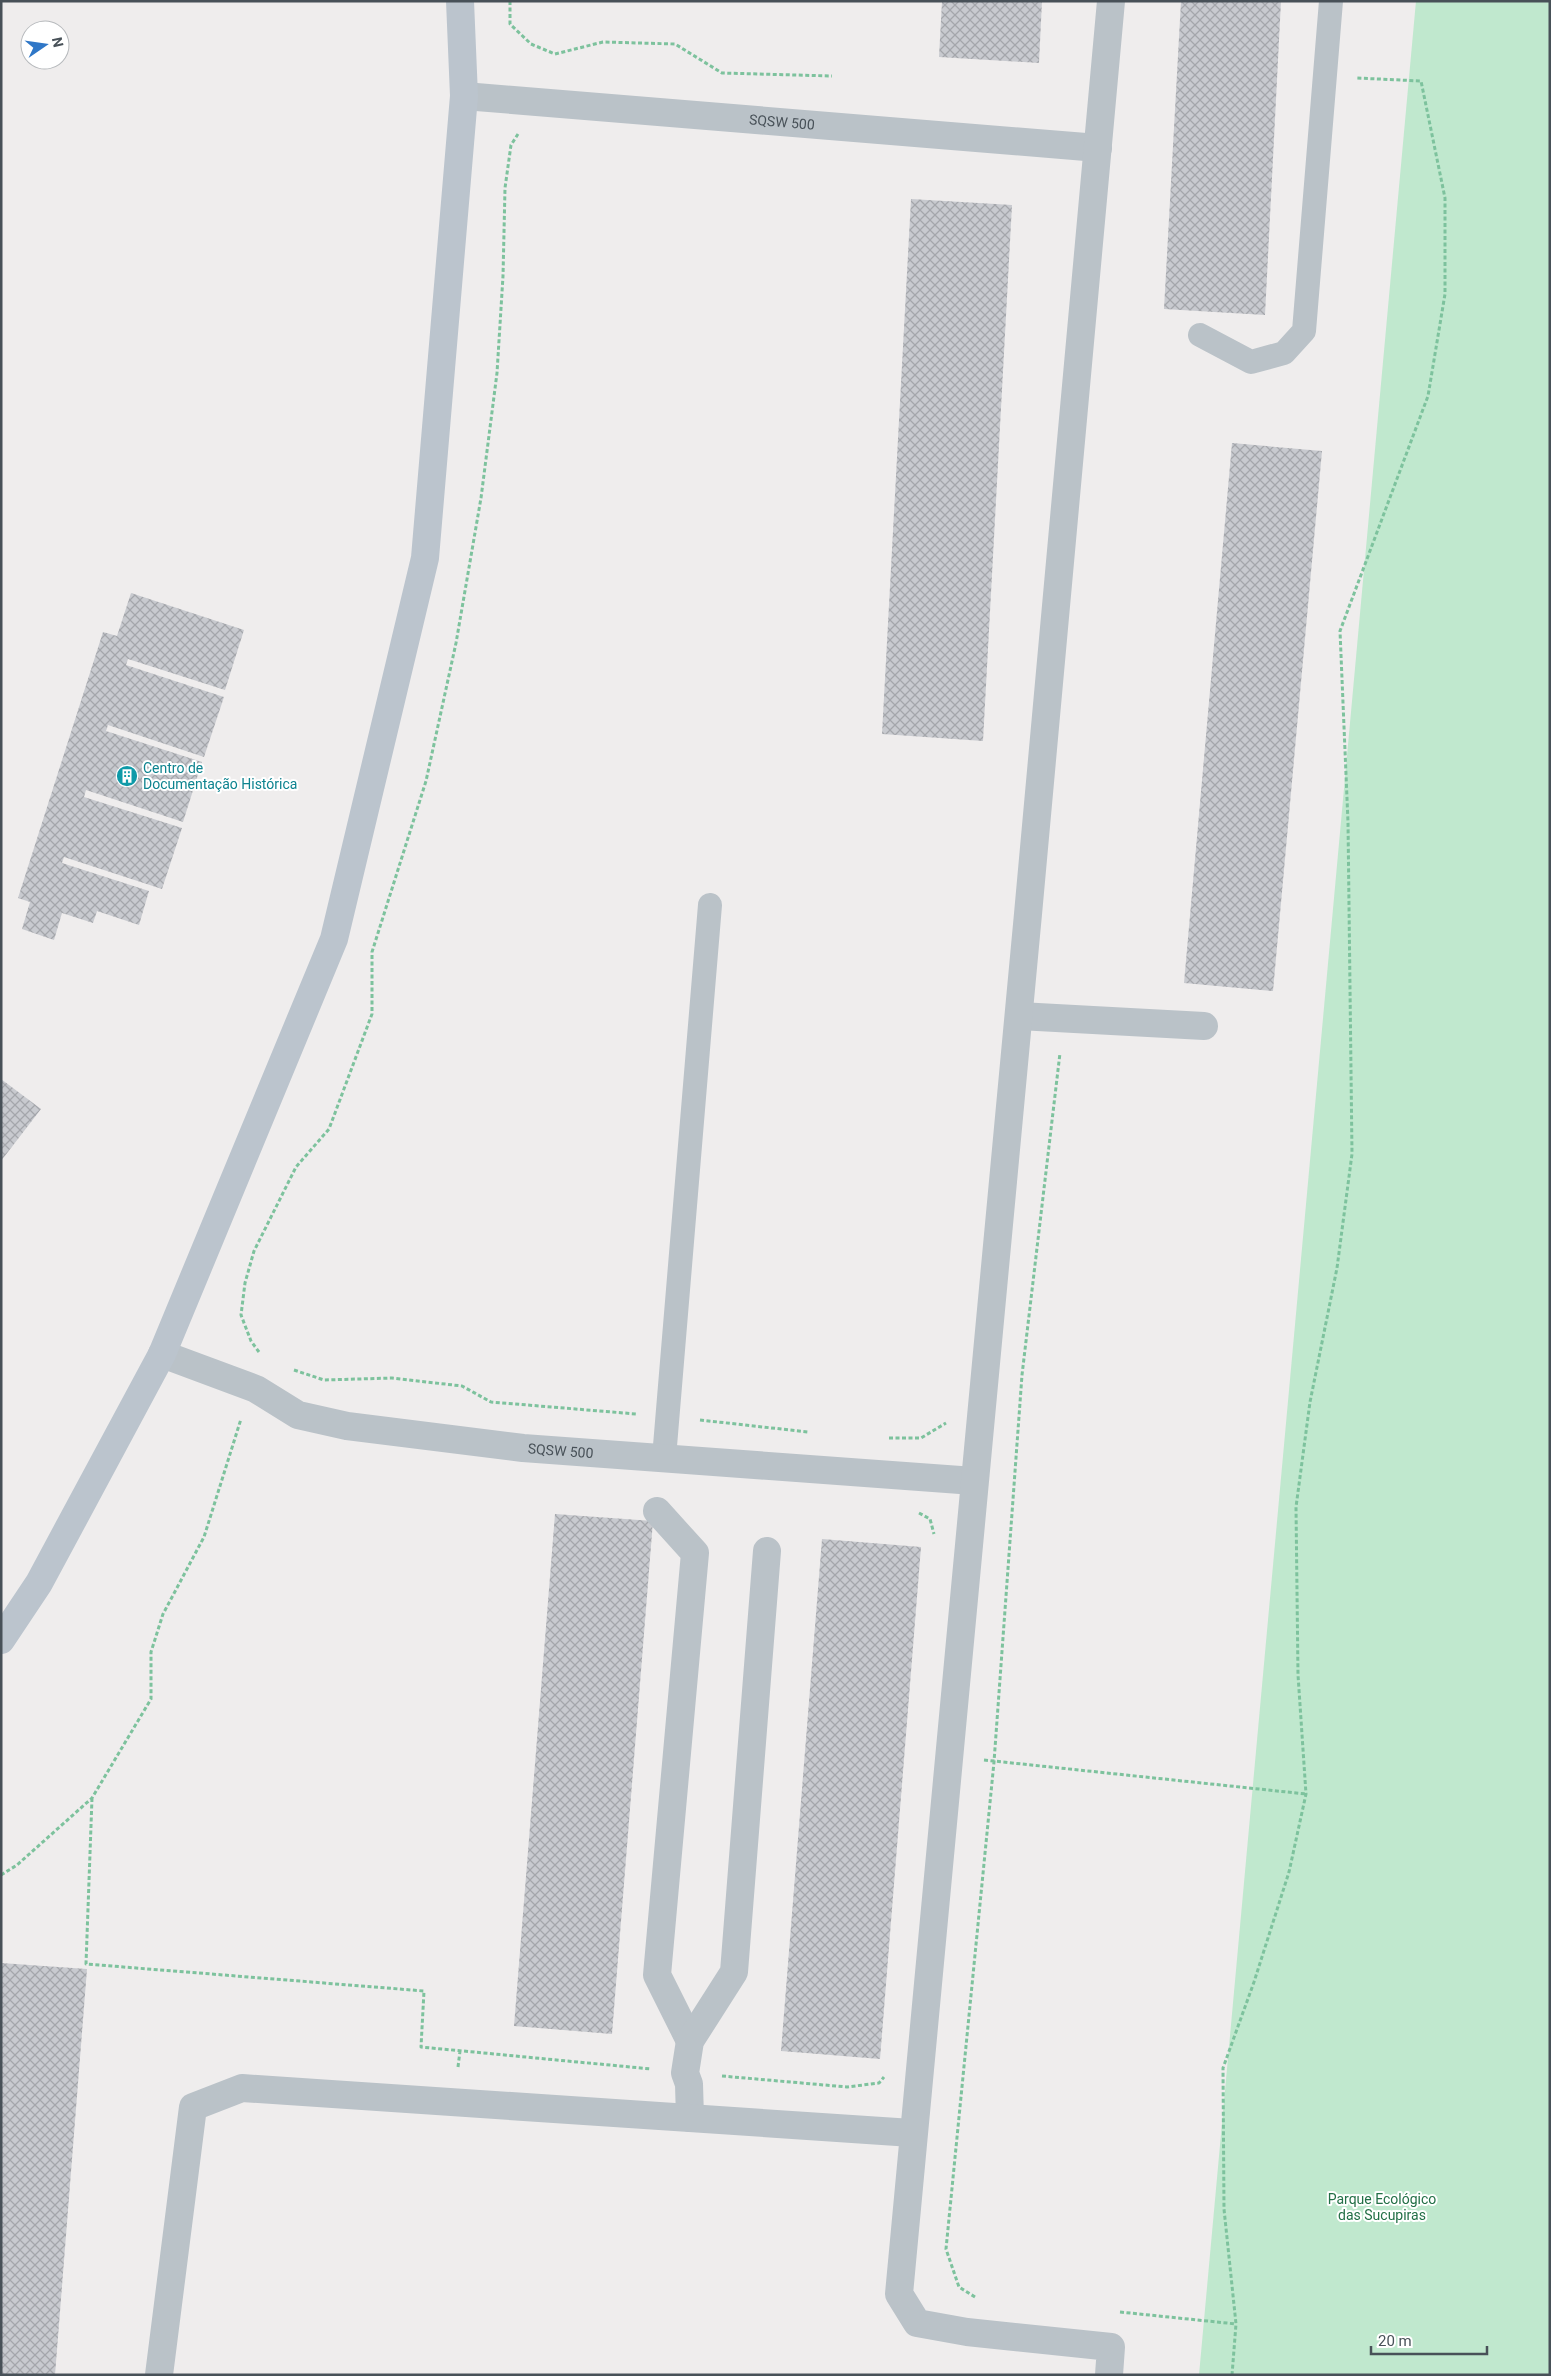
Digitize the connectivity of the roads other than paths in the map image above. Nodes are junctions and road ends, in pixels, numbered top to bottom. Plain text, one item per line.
1 (460, 1) edge
2 (1111, 1) edge
3 (1331, 1) edge
4 (464, 96) junction
5 (1098, 148) junction
6 (1200, 335) dead end
7 (710, 906) dead end
8 (1018, 1016) junction
9 (1204, 1026) dead end
10 (162, 1354) junction
11 (664, 1458) junction
12 (974, 1480) junction
13 (658, 1511) dead end
14 (767, 1551) dead end
15 (1, 1640) edge
16 (690, 2041) junction
17 (690, 2118) junction
18 (912, 2133) junction
19 (159, 2375) edge
20 (1109, 2375) edge

1 - 4 street
2 - 5 street
3 - 6 lane
4 - 5 street, SQSW 500
4 - 10 street
5 - 8 street
7 - 11 lane
8 - 9 street
8 - 12 street
10 - 11 street, SQSW 500
10 - 15 street
11 - 12 street, SQSW 500
12 - 18 street
13 - 16 street
14 - 16 street
16 - 17 street
17 - 18 street
17 - 19 street
18 - 20 street

